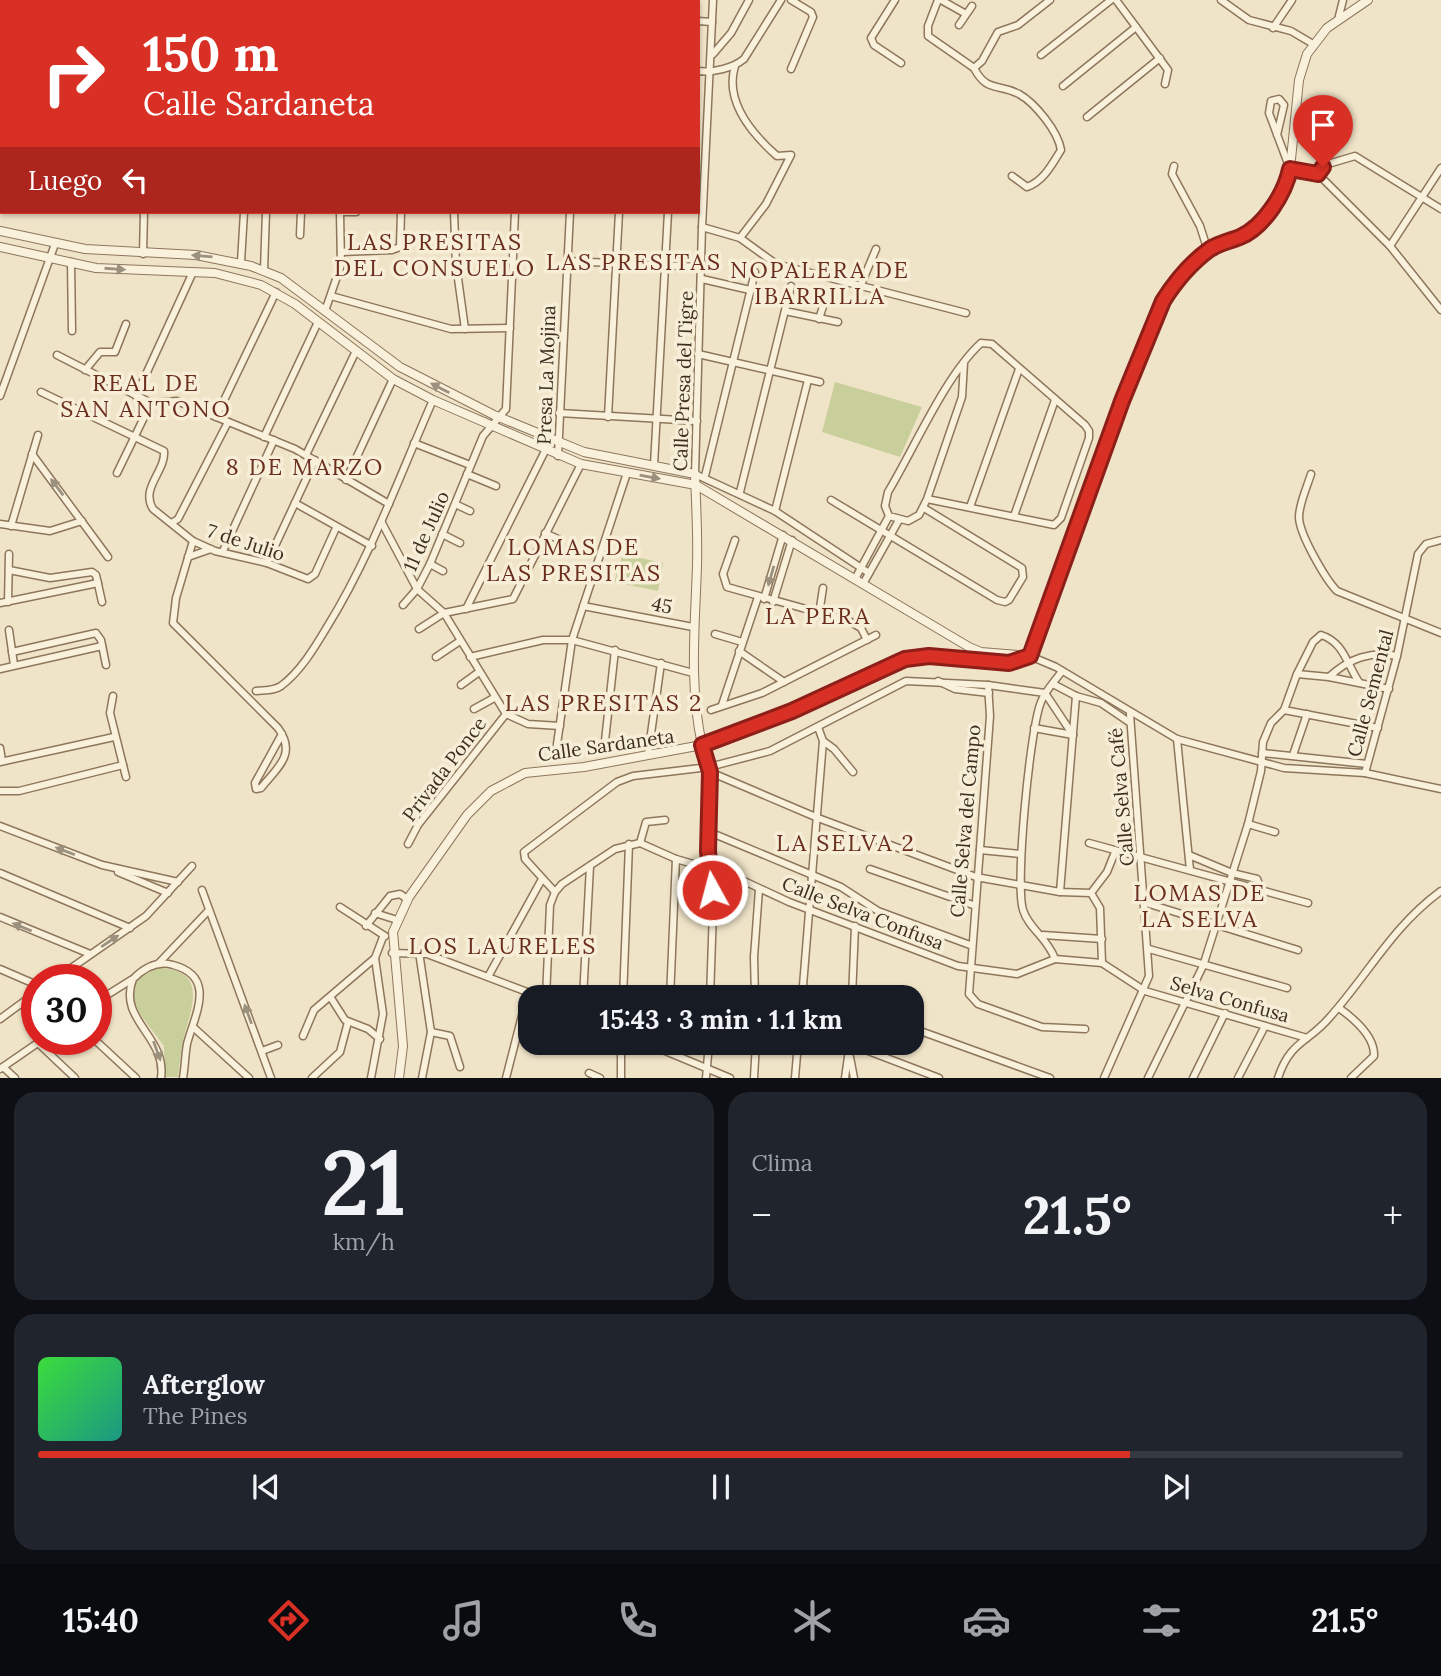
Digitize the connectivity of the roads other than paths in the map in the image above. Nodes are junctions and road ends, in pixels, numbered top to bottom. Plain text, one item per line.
1 (713, 0) edge
2 (749, 0) edge
3 (781, 0) edge
4 (791, 0) edge
5 (895, 0) edge
6 (939, 0) edge
7 (1049, 0) edge
8 (1111, 0) edge
9 (1116, 0) edge
10 (1221, 0) edge
11 (1292, 0) edge
12 (1343, 0) edge
13 (1368, 0) edge
14 (972, 6) dead end
15 (966, 14) junction
16 (1338, 20) junction
17 (700, 21) edge
18 (712, 22) junction
19 (959, 25) dead end
20 (1136, 27) junction
21 (1273, 28) junction
22 (1313, 44) junction
23 (713, 54) junction
24 (1041, 55) dead end
25 (1160, 58) junction
26 (901, 63) dead end
27 (735, 66) junction
28 (974, 68) junction
29 (791, 69) dead end
30 (700, 71) edge
31 (711, 73) junction
32 (1165, 84) dead end
33 (1063, 86) dead end
34 (700, 114) edge
35 (708, 115) junction
36 (1087, 117) dead end
37 (1277, 135) junction
38 (1174, 166) dead end
39 (1441, 168) edge
40 (1295, 170) junction
41 (1315, 173) junction
42 (1012, 176) dead end
43 (1423, 197) junction
44 (1441, 209) edge
45 (144, 214) edge
46 (244, 214) edge
47 (266, 214) edge
48 (301, 214) edge
49 (340, 214) edge
50 (401, 214) edge
51 (454, 214) edge
52 (515, 214) edge
53 (570, 214) edge
54 (619, 214) edge
55 (668, 214) edge
56 (702, 227) junction
57 (0, 231) edge
58 (300, 235) dead end
59 (740, 238) junction
60 (55, 244) junction
61 (1390, 246) junction
62 (0, 247) edge
63 (876, 250) dead end
64 (341, 251) junction
65 (1208, 251) junction
66 (143, 254) junction
67 (51, 257) junction
68 (567, 261) junction
69 (71, 262) junction
70 (241, 262) junction
71 (617, 263) junction
72 (664, 265) junction
73 (702, 267) junction
74 (264, 270) junction
75 (193, 272) junction
76 (755, 272) dead end
77 (702, 279) junction
78 (791, 286) dead end
79 (860, 287) junction
80 (750, 290) junction
81 (276, 292) junction
82 (331, 296) junction
83 (826, 297) dead end
84 (1440, 307) edge
85 (325, 311) junction
86 (785, 311) junction
87 (965, 313) dead end
88 (819, 318) junction
89 (318, 322) junction
90 (838, 322) dead end
91 (127, 324) dead end
92 (510, 328) junction
93 (465, 329) junction
94 (72, 331) dead end
95 (355, 353) junction
96 (698, 354) junction
97 (57, 355) dead end
98 (733, 363) junction
99 (964, 363) junction
100 (1019, 369) junction
101 (85, 370) junction
102 (770, 371) junction
103 (10, 373) junction
104 (393, 379) junction
105 (808, 380) junction
106 (820, 382) dead end
107 (0, 385) edge
108 (41, 392) dead end
109 (0, 396) edge
110 (136, 396) junction
111 (433, 400) junction
112 (1055, 400) junction
113 (151, 403) junction
114 (559, 414) junction
115 (216, 417) junction
116 (608, 417) junction
117 (501, 418) junction
118 (657, 419) junction
119 (697, 421) junction
120 (229, 422) junction
121 (492, 427) junction
122 (38, 435) dead end
123 (135, 437) junction
124 (264, 437) junction
125 (274, 440) junction
126 (414, 443) junction
127 (559, 444) junction
128 (545, 451) junction
129 (32, 454) junction
130 (306, 455) junction
131 (558, 456) junction
132 (315, 460) junction
133 (581, 464) junction
134 (470, 465) junction
135 (654, 465) junction
136 (117, 473) dead end
137 (627, 473) junction
138 (467, 474) junction
139 (1311, 474) dead end
140 (700, 475) junction
141 (346, 480) junction
142 (696, 485) junction
143 (496, 486) dead end
144 (740, 492) junction
145 (927, 499) junction
146 (831, 500) dead end
147 (295, 503) junction
148 (389, 504) junction
149 (455, 504) junction
150 (971, 506) junction
151 (924, 508) junction
152 (470, 511) dead end
153 (775, 511) junction
154 (889, 516) junction
155 (1014, 516) junction
156 (899, 520) junction
157 (82, 521) junction
158 (173, 522) junction
159 (382, 523) junction
160 (0, 524) edge
161 (10, 526) junction
162 (336, 528) junction
163 (881, 531) junction
164 (545, 533) junction
165 (442, 534) junction
166 (783, 535) junction
167 (891, 537) junction
168 (560, 540) dead end
169 (735, 540) dead end
170 (792, 540) junction
171 (1441, 540) edge
172 (192, 541) junction
173 (460, 542) dead end
174 (372, 546) junction
175 (211, 549) junction
176 (223, 551) junction
177 (9, 554) dead end
178 (108, 557) dead end
179 (188, 557) junction
180 (267, 563) junction
181 (430, 564) junction
182 (861, 568) junction
183 (9, 570) junction
184 (443, 570) dead end
185 (869, 573) junction
186 (859, 581) junction
187 (98, 583) junction
188 (823, 588) dead end
189 (417, 589) junction
190 (761, 598) junction
191 (102, 602) dead end
192 (773, 602) junction
193 (4, 603) edge
194 (403, 606) dead end
195 (583, 606) junction
196 (466, 609) junction
197 (444, 613) junction
198 (819, 614) junction
199 (1406, 621) junction
200 (693, 627) junction
201 (419, 629) dead end
202 (9, 630) dead end
203 (1441, 633) edge
204 (715, 634) dead end
205 (876, 635) dead end
206 (572, 640) junction
207 (866, 640) junction
208 (460, 641) junction
209 (742, 642) junction
210 (102, 646) junction
211 (615, 650) junction
212 (739, 651) junction
213 (12, 652) junction
214 (1397, 656) junction
215 (436, 657) dead end
216 (470, 657) junction
217 (1034, 657) junction
218 (1350, 662) junction
219 (661, 663) junction
220 (14, 665) junction
221 (106, 665) dead end
222 (0, 668) edge
223 (1062, 671) junction
224 (480, 672) junction
225 (693, 673) junction
226 (1297, 674) junction
227 (1329, 677) junction
228 (784, 682) junction
229 (1359, 682) junction
230 (1053, 684) junction
231 (461, 685) dead end
232 (988, 689) junction
233 (1389, 690) junction
234 (256, 691) dead end
235 (1045, 693) junction
236 (113, 696) dead end
237 (1076, 696) junction
238 (494, 698) junction
239 (722, 705) junction
240 (474, 709) dead end
241 (711, 709) dead end
242 (1284, 710) junction
243 (506, 714) junction
244 (1130, 714) junction
245 (1307, 714) junction
246 (1129, 722) junction
247 (559, 726) junction
248 (818, 727) junction
249 (1034, 728) junction
250 (1378, 728) junction
251 (282, 734) junction
252 (1073, 735) junction
253 (114, 737) junction
254 (1177, 739) junction
255 (823, 741) junction
256 (0, 748) edge
257 (703, 748) junction
258 (604, 750) dead end
259 (556, 751) dead end
260 (1262, 753) junction
261 (648, 755) junction
262 (1293, 755) junction
263 (1261, 761) junction
264 (1, 762) edge
265 (1367, 764) junction
266 (123, 765) junction
267 (709, 767) junction
268 (853, 772) dead end
269 (1364, 773) junction
270 (125, 777) dead end
271 (1441, 789) edge
272 (0, 791) edge
273 (818, 818) junction
274 (665, 820) dead end
275 (1248, 824) junction
276 (0, 825) edge
277 (707, 831) junction
278 (1275, 832) dead end
279 (640, 843) junction
280 (1088, 843) dead end
281 (408, 844) dead end
282 (629, 844) junction
283 (980, 850) junction
284 (1115, 852) junction
285 (1021, 854) junction
286 (1189, 855) junction
287 (1142, 857) junction
288 (676, 859) junction
289 (102, 865) junction
290 (192, 866) dead end
291 (590, 866) junction
292 (709, 869) junction
293 (870, 869) dead end
294 (1190, 870) junction
295 (0, 873) edge
296 (1232, 873) junction
297 (813, 876) junction
298 (976, 877) junction
299 (542, 879) junction
300 (178, 882) junction
301 (1229, 882) junction
302 (1021, 886) junction
303 (758, 889) junction
304 (202, 890) dead end
305 (1262, 891) junction
306 (1441, 891) edge
307 (555, 892) junction
308 (1060, 892) junction
309 (168, 893) junction
310 (1091, 893) junction
311 (407, 899) junction
312 (1146, 903) junction
313 (1308, 904) dead end
314 (973, 905) junction
315 (340, 907) dead end
316 (209, 910) junction
317 (810, 910) junction
318 (374, 913) junction
319 (0, 917) edge
320 (397, 920) junction
321 (1215, 925) junction
322 (366, 926) junction
323 (855, 926) junction
324 (130, 928) junction
325 (393, 932) junction
326 (1043, 935) junction
327 (383, 937) junction
328 (1101, 939) junction
329 (970, 945) junction
330 (1149, 949) junction
331 (1298, 950) dead end
332 (416, 952) junction
333 (397, 953) junction
334 (90, 954) junction
335 (375, 958) junction
336 (1055, 959) junction
337 (1102, 962) junction
338 (76, 964) edge
339 (158, 964) junction
340 (1203, 965) junction
341 (969, 968) junction
342 (0, 970) edge
343 (489, 975) junction
344 (21, 979) edge
345 (133, 979) junction
346 (545, 985) edge
347 (584, 985) edge
348 (624, 985) edge
349 (671, 985) edge
350 (710, 985) edge
351 (755, 985) edge
352 (803, 985) edge
353 (853, 985) edge
354 (518, 988) edge
355 (1287, 988) dead end
356 (1145, 991) junction
357 (112, 992) edge
358 (331, 998) junction
359 (21, 1003) edge
360 (1186, 1003) junction
361 (1339, 1007) junction
362 (1225, 1013) junction
363 (1, 1016) edge
364 (348, 1022) junction
365 (1265, 1026) junction
366 (193, 1027) junction
367 (1085, 1029) dead end
368 (518, 1031) edge
369 (430, 1032) junction
370 (924, 1032) edge
371 (303, 1036) dead end
372 (380, 1038) junction
373 (1307, 1038) junction
374 (278, 1045) dead end
375 (262, 1051) junction
376 (21, 1054) edge
377 (54, 1055) edge
378 (111, 1055) edge
379 (621, 1055) edge
380 (673, 1055) edge
381 (708, 1055) edge
382 (755, 1055) edge
383 (797, 1055) edge
384 (849, 1055) joint
385 (880, 1055) edge
386 (460, 1067) dead end
387 (2, 1068) edge
388 (707, 1068) junction
389 (589, 1073) dead end
390 (184, 1074) edge
391 (15, 1077) edge
392 (75, 1077) edge
393 (135, 1077) edge
394 (161, 1077) edge
395 (192, 1077) edge
396 (249, 1077) edge
397 (271, 1077) edge
398 (312, 1077) edge
399 (371, 1077) edge
400 (399, 1077) edge
401 (422, 1077) edge
402 (506, 1077) edge
403 (600, 1077) edge
404 (621, 1077) edge
405 (706, 1077) edge
406 (730, 1077) edge
407 (754, 1077) edge
408 (796, 1077) edge
409 (845, 1077) edge
410 (853, 1077) edge
411 (939, 1077) edge
412 (1050, 1077) edge
413 (1104, 1077) edge
414 (1149, 1077) edge
415 (1193, 1077) edge
416 (1238, 1077) edge
417 (1278, 1077) edge
418 (1351, 1077) edge

1 - 18 street, Calle Presa del Tigre
2 - 23 street
3 - 27 street
4 - 29 street
5 - 26 street
6 - 15 street
6 - 28 street
7 - 28 street
8 - 24 street
9 - 20 street
10 - 21 street
11 - 21 street
12 - 16 street
13 - 16 street
14 - 15 street
15 - 19 street
16 - 22 street
17 - 18 street
18 - 23 street, Calle Presa del Tigre
20 - 25 street
20 - 33 street
21 - 22 street
22 - 40 street
23 - 31 street, Calle Presa del Tigre
25 - 32 street
25 - 36 street
27 - 31 street
27 - 59 street
28 - 42 street
30 - 31 street
31 - 35 street, Calle Presa del Tigre
34 - 35 street
35 - 56 street, Calle Presa del Tigre
37 - 37 street
37 - 40 street
38 - 65 street
39 - 43 street
40 - 41 street
40 - 65 street
41 - 43 street
41 - 61 street
43 - 44 street
43 - 61 street
45 - 66 street
46 - 70 street
47 - 74 street
48 - 58 street
49 - 64 street
50 - 64 street
51 - 93 street
52 - 92 street
53 - 68 street, Presa La Mojina
54 - 71 street
55 - 72 street
56 - 59 street
56 - 73 street, Calle Presa del Tigre
57 - 60 street
59 - 79 street
60 - 66 street
60 - 67 street
61 - 84 street
62 - 67 street
63 - 79 street
64 - 82 street
65 - 217 street
70 -> 66 street
67 - 69 street
67 - 103 street
68 - 71 street
68 - 114 street, Presa La Mojina
69 -> 75 street
69 - 94 street
70 - 74 street
71 - 72 street
71 - 116 street
72 - 73 street
72 - 118 street
73 - 77 street, Calle Presa del Tigre
74 - 85 street
75 - 81 street
75 - 110 street
76 - 80 street
77 - 80 street
77 - 96 street, Calle Presa del Tigre
78 - 86 street
79 - 87 street
80 - 98 street
81 - 89 street
81 - 115 street
82 - 85 street
82 - 93 street
83 - 88 street
117 -> 85 street
86 - 88 street
86 - 102 street
88 - 90 street
89 - 95 street
89 - 124 street
91 - 101 street
92 - 93 street
92 - 117 street
95 - 104 street
95 - 130 street
96 - 98 street
96 - 119 street, Calle Presa del Tigre
97 - 101 street
98 - 102 street
98 - 140 street
99 - 100 street
99 - 145 street
99 - 154 street
100 - 112 street
100 - 150 street
101 - 110 street
102 - 105 street
102 - 144 street
103 - 107 street
103 - 109 street
104 - 111 street
104 - 141 street
105 - 106 street
105 - 153 street
108 - 123 street
110 - 113 street
111 - 121 street
111 - 126 street
112 - 155 street
112 - 155 street
113 - 115 street
113 - 123 street
114 - 116 street
114 - 127 street, Presa La Mojina
115 - 120 street
116 - 118 street
117 - 121 street, 11 de Julio
117 - 127 street
118 - 119 street
118 - 135 street
119 - 140 street, Calle Presa del Tigre
120 - 124 street
120 - 158 street
121 - 128 street
121 - 134 street, 11 de Julio
122 - 129 street
123 - 136 street
123 - 158 street, 7 de Julio
124 - 125 street
125 - 130 street
125 - 176 street
126 - 134 street
126 - 148 street
127 - 131 street, Presa La Mojina
127 - 135 street
128 - 131 street
128 - 196 street
157 -> 129 street
129 - 161 street
130 - 132 street
131 - 133 street
132 - 141 street
132 - 147 street
133 - 137 street
133 - 164 street
134 - 138 street, 11 de Julio
135 - 140 street
137 -> 142 street
137 - 195 street
138 - 143 street
138 - 149 street, 11 de Julio
139 - 199 street
140 - 142 street, Calle Presa del Tigre
140 - 144 street
141 - 148 street
142 - 166 street
142 - 200 street, Calle Presa del Tigre
144 - 153 street
145 - 150 street
145 - 151 street
146 - 163 street
147 - 162 street
147 - 180 street
148 - 159 street
149 - 152 street
149 - 165 street, 11 de Julio
150 - 155 street
151 - 156 street
151 - 167 street
153 - 182 street
154 - 156 street
154 - 163 street
156 - 167 street
157 - 161 street
157 - 178 street
158 - 172 street, 7 de Julio
159 - 174 street
159 - 189 street
160 - 161 street
162 - 174 street
162 - 180 street, 7 de Julio
163 - 167 street
163 - 182 street
164 - 168 street
164 - 196 street
165 - 173 street
165 - 181 street, 11 de Julio
166 - 170 street
166 -> 190 street
167 - 185 street
169 - 190 street
170 - 186 street
170 - 192 street
171 - 199 street, Calle Semental
172 - 175 street, 7 de Julio
172 - 179 street
174 - 234 street
175 - 176 street, 7 de Julio
175 - 179 street
176 - 180 street, 7 de Julio
177 - 183 street
179 - 251 street
181 - 184 street
181 - 189 street, 11 de Julio
182 - 185 street
182 - 186 street
183 - 187 street
183 - 193 street
185 - 186 street
186 - 217 street
187 - 191 street
187 - 193 street
188 - 198 street
189 - 194 street, 11 de Julio
189 - 197 street
190 - 192 street
190 - 209 street
192 - 198 street
195 - 200 street, 45
195 - 206 street
196 - 197 street
197 - 201 street
197 - 208 street
198 - 207 street
199 - 203 street
199 - 214 street, Calle Semental
200 - 225 street, Calle Presa del Tigre
202 - 213 street
204 - 209 street
205 - 207 street
206 - 211 street
206 - 216 street
206 - 247 street
207 - 228 street
208 - 215 street
208 - 216 street
209 - 212 street
210 - 213 street
210 - 220 street
210 - 221 street
211 - 219 street
211 - 258 street
212 - 228 street
212 - 239 street
213 - 220 street
214 - 218 street
214 - 233 street, Calle Semental
216 - 224 street
217 - 223 street
217 - 257 street, Calle Sardaneta
218 - 226 street
218 - 227 street
218 - 229 street
219 - 225 street
219 - 261 street
220 - 222 street
223 - 230 street
223 - 244 street
224 - 231 street
224 - 238 street
225 - 257 street, Calle Presa del Tigre
226 - 227 street
226 - 242 street
227 - 229 street
228 - 239 street
229 - 233 street
230 - 235 street
230 - 237 street
232 - 235 street
232 - 248 street
232 - 283 street, Calle Selva del Campo
233 - 250 street, Calle Semental
235 - 249 street
235 - 252 street
236 - 253 street
237 - 246 street
237 - 252 street
238 - 240 street
238 - 243 street
239 - 241 street
242 - 245 street
242 - 260 street
243 - 247 street
243 - 281 street, Privada Ponce
244 - 246 street, Calle Selva Café
244 - 254 street
245 - 250 street
245 - 262 street
246 - 287 street, Calle Selva Café
247 - 259 street
248 - 255 street
248 - 267 street
249 - 252 street
249 - 285 street
250 - 265 street, Calle Semental
251 - 251 street
252 - 308 street
253 - 264 street
253 - 266 street
254 - 263 street
254 - 286 street
255 - 268 street
255 - 273 street
256 - 264 street
257 - 261 street, Calle Sardaneta
257 - 267 street, Calle Presa del Tigre
260 - 262 street
260 - 263 street
261 - 311 street, Calle Sardaneta
262 - 265 street
263 - 269 street
263 - 275 street
265 - 269 street, Calle Semental
266 - 270 street
266 - 272 street
267 - 273 street
267 - 277 street
267 - 299 street
269 - 271 street
273 - 297 street
273 - 298 street
274 - 279 street
275 - 278 street
275 - 296 street
289 -> 276 street
277 - 292 street
277 - 297 street
279 - 282 street, Calle Selva Confusa
279 - 288 street, Calle Selva Confusa
280 - 284 street
282 - 291 street
282 - 348 street
283 - 285 street
283 - 298 street, Calle Selva del Campo
284 - 287 street
284 - 310 street
285 - 302 street
286 - 294 street
286 - 296 street
287 - 294 street
287 - 312 street, Calle Selva Café
288 - 292 street, Calle Selva Confusa
288 - 349 street
289 - 300 street
289 - 309 street
290 - 300 street
291 - 307 street
291 - 347 street
292 - 303 street, Calle Selva Confusa
292 - 350 street
293 - 314 street
294 - 301 street
295 - 324 street
296 - 301 street
296 - 305 street
297 - 317 street
297 - 329 street
298 - 302 street
298 - 314 street, Calle Selva del Campo
299 - 307 street
299 - 343 street
300 - 309 street
301 - 305 street
301 - 321 street
302 - 308 street
302 - 326 street
303 - 317 street, Calle Selva Confusa
303 - 351 street
304 - 316 street
305 - 313 street
306 - 361 street
307 - 346 street
308 - 310 street
309 - 324 street
310 - 328 street
311 - 318 street
311 - 320 street, Calle Sardaneta
312 - 321 street
312 - 330 street, Calle Selva Café
314 - 329 street, Calle Selva del Campo
315 - 322 street
316 - 339 street
375 -> 316 street
317 - 323 street, Calle Selva Confusa
317 - 352 street
318 - 320 street
318 - 322 street
334 -> 319 street
320 - 325 street, Calle Sardaneta
321 - 331 street
321 - 340 street
322 - 327 street
323 - 341 street, Calle Selva Confusa
323 - 353 street
334 -> 324 street
325 - 327 street
325 - 333 street, Calle Sardaneta
326 - 328 street
326 - 336 street
327 - 335 street
328 - 337 street
329 - 341 street, Calle Selva del Campo
330 - 340 street
330 - 356 street, Calle Selva Café
332 - 333 street
332 - 343 street
332 - 369 street
333 - 400 street, Calle Sardaneta
334 - 338 street
335 - 358 street
335 - 372 street
336 - 337 street
336 - 341 street, Calle Selva Confusa
337 - 356 street, Selva Confusa
339 - 345 street
339 - 366 street
340 - 355 street
340 - 360 street
341 - 367 street, Calle Selva del Campo
342 - 344 street
343 - 354 street
345 - 357 street
345 -> 394 street
356 - 360 street, Selva Confusa
356 - 413 street, Calle Selva Café
358 - 364 street
358 - 371 street
359 - 363 street
360 - 362 street, Selva Confusa
360 - 414 street
361 - 373 street
361 - 418 street
362 - 365 street, Selva Confusa
362 - 415 street
364 - 372 street
364 - 398 street
365 - 373 street, Selva Confusa
365 - 416 street
366 - 390 street
366 - 396 street
368 - 402 street
369 - 386 street
369 - 401 street
370 - 412 street
372 - 399 street
373 - 417 street
374 - 375 street
375 - 397 street
376 - 387 street
377 - 392 street
378 - 393 street
379 - 404 street
380 - 388 street
381 - 388 street
382 - 407 street
383 - 408 street
384 - 409 street
384 - 410 street
385 - 411 street
387 - 391 street
388 - 405 street
388 - 406 street
389 - 403 street
390 - 395 street

